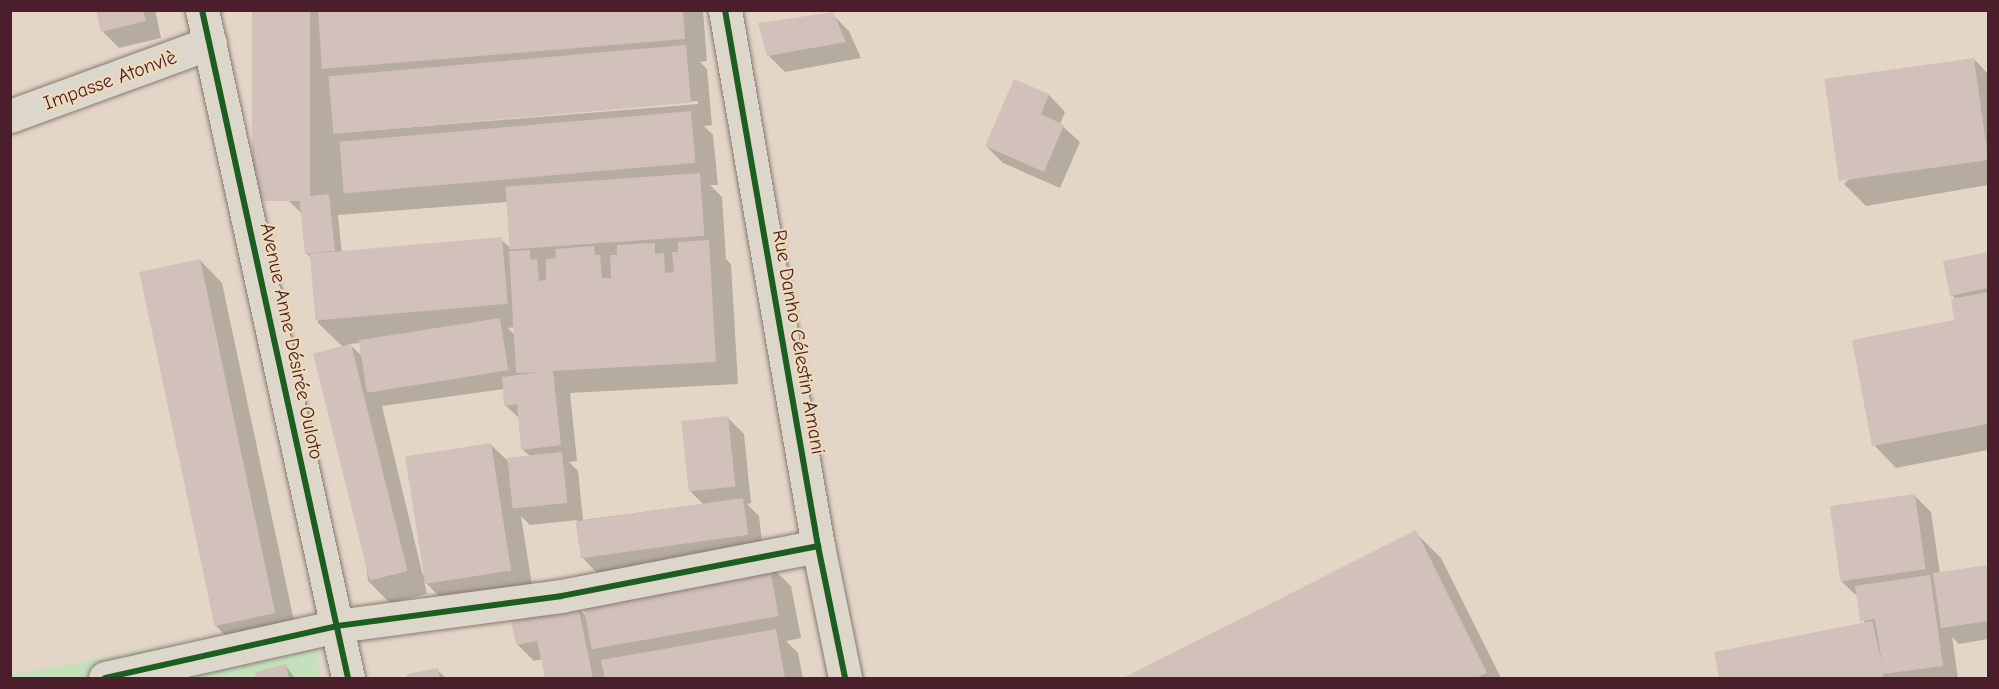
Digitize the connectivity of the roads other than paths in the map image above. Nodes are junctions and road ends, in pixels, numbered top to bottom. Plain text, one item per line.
1 (202, 10) edge
2 (725, 10) edge
3 (210, 43) junction
4 (10, 116) edge
5 (818, 546) junction
6 (337, 626) junction
7 (105, 678) edge
8 (348, 678) edge
9 (845, 678) edge

1 - 3 street, Avenue Anne Désirée Ouloto
2 - 5 street, Rue Danho Célestin Amani
3 - 4 street, Impasse Atonvlè
3 - 6 street, Avenue Anne Désirée Ouloto
5 - 6 street
5 - 9 street, Rue Danho Célestin Amani
6 - 7 street
6 - 8 street, Avenue Anne Désirée Ouloto

